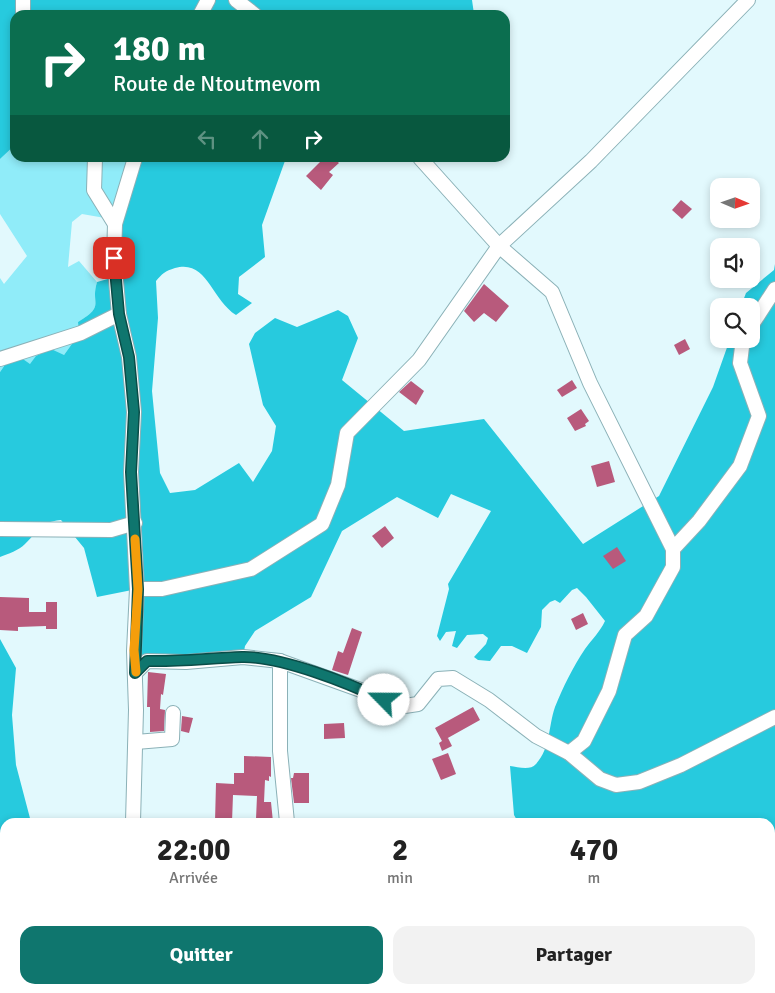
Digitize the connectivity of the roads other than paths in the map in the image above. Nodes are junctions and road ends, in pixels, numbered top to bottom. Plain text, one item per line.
1 (236, 0) edge
2 (748, 0) edge
3 (248, 10) edge
4 (95, 162) edge
5 (134, 162) edge
6 (424, 162) edge
7 (116, 224) junction
8 (499, 246) junction
9 (775, 289) edge
10 (760, 312) edge
11 (119, 314) junction
12 (742, 348) edge
13 (0, 359) edge
14 (134, 524) junction
15 (0, 529) edge
16 (673, 549) junction
17 (138, 589) junction
18 (280, 661) junction
19 (135, 673) junction
20 (173, 713) dead end
21 (775, 717) edge
22 (136, 742) junction
23 (569, 753) junction
24 (133, 818) edge
25 (287, 818) edge

1 - 3 street
2 - 8 street
4 - 7 street
5 - 7 street
6 - 8 street
7 - 11 street
8 - 16 street
8 - 17 street
9 - 10 street
11 - 13 street
11 - 14 street
12 - 16 street
14 - 15 street
14 - 17 street
16 - 23 street
17 - 19 street
18 - 19 street
18 - 23 street
18 - 25 street
19 - 22 street
20 - 22 street
21 - 23 street
22 - 24 street

